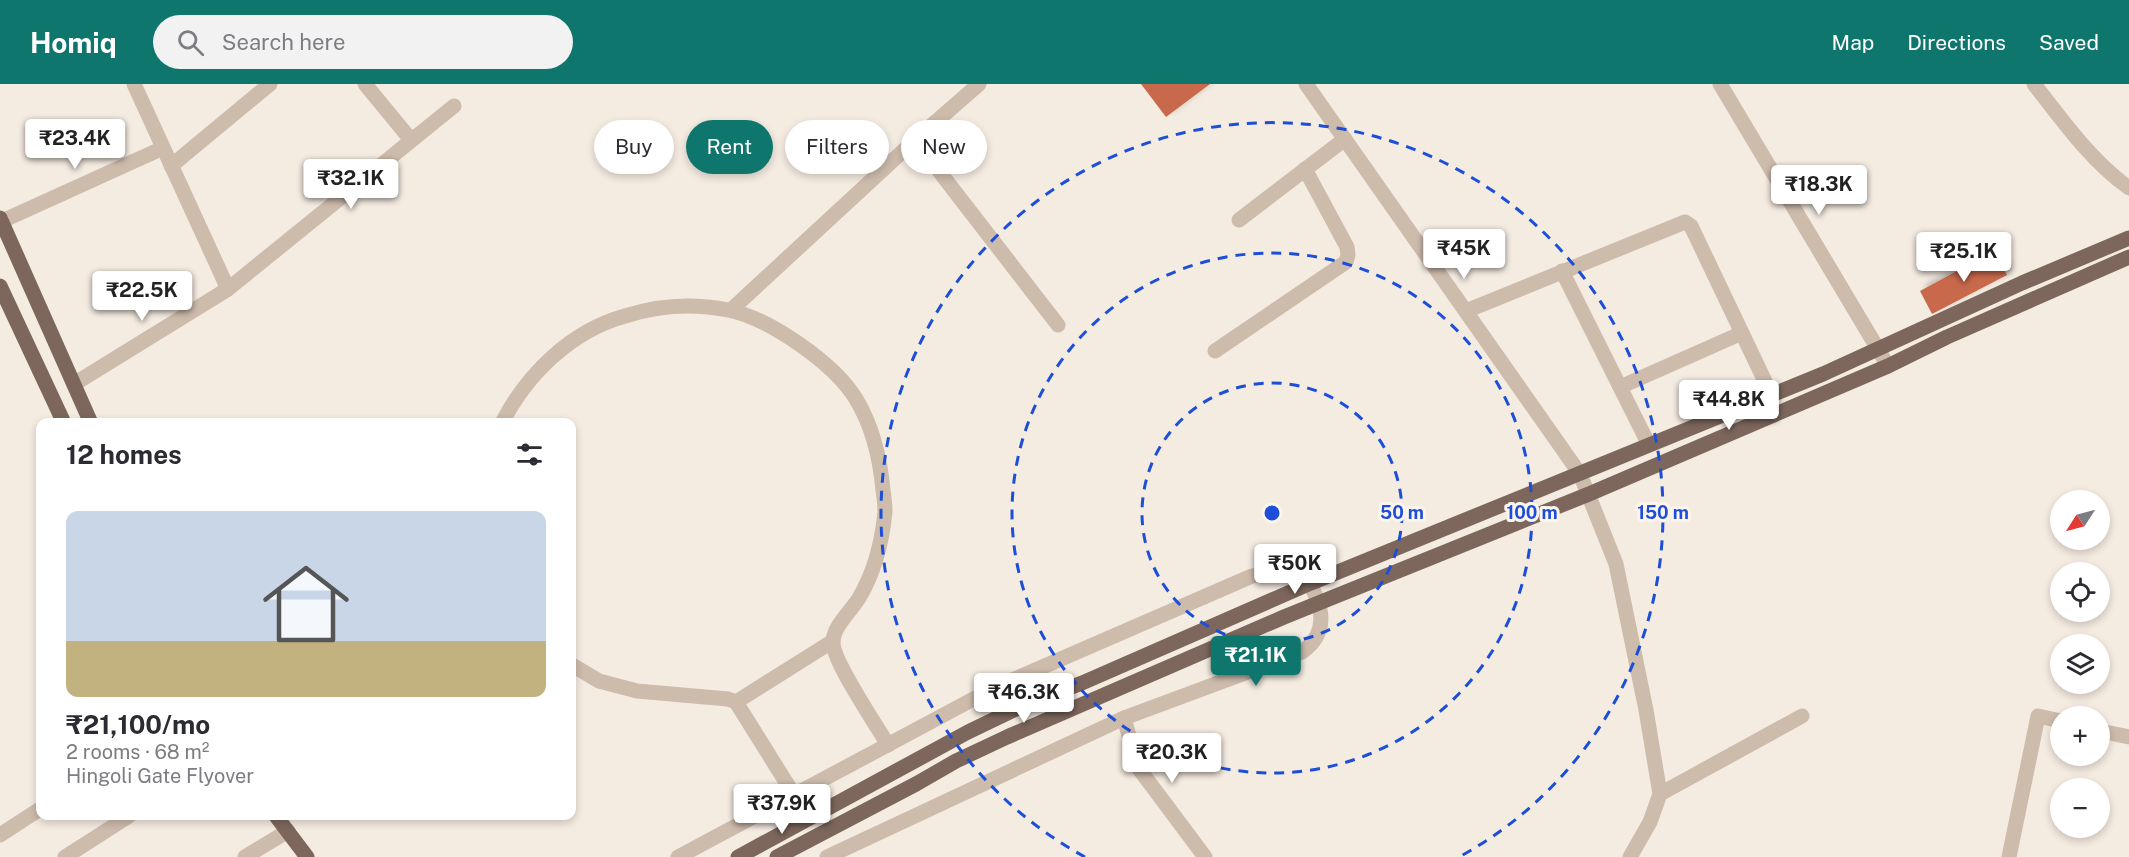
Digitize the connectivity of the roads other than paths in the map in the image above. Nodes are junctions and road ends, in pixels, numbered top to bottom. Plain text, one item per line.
1 (134, 84) edge
2 (270, 84) edge
3 (365, 84) edge
4 (979, 84) edge
5 (1306, 84) edge
6 (1720, 84) edge
7 (2034, 84) edge
8 (454, 106) dead end
9 (938, 120) edge
10 (1345, 139) junction
11 (411, 140) junction
12 (163, 148) junction
13 (901, 153) edge
14 (171, 166) junction
15 (1305, 169) junction
16 (941, 174) edge
17 (2129, 188) edge
18 (1239, 220) dead end
19 (1, 221) edge
20 (2129, 238) edge
21 (2129, 257) edge
22 (1562, 271) junction
23 (0, 286) edge
24 (228, 290) junction
25 (731, 310) junction
26 (1466, 310) junction
27 (1058, 325) dead end
28 (1742, 333) junction
29 (1879, 348) junction
30 (1215, 351) dead end
31 (1888, 366) junction
32 (74, 384) junction
33 (1620, 387) junction
34 (1772, 396) junction
35 (62, 418) edge
36 (89, 418) edge
37 (504, 418) edge
38 (1649, 445) junction
39 (1580, 474) junction
40 (1589, 494) junction
41 (1311, 583) junction
42 (1318, 604) junction
43 (833, 641) junction
44 (576, 667) edge
45 (736, 702) junction
46 (1802, 716) dead end
47 (1125, 718) junction
48 (2050, 719) edge
49 (2110, 732) edge
50 (2129, 737) edge
51 (888, 745) junction
52 (1660, 794) junction
53 (794, 795) junction
54 (36, 812) edge
55 (123, 820) edge
56 (279, 820) edge
57 (288, 831) junction
58 (0, 835) edge
59 (65, 857) edge
60 (245, 857) edge
61 (307, 857) edge
62 (678, 857) edge
63 (738, 857) edge
64 (777, 857) edge
65 (827, 857) edge
66 (1205, 857) edge
67 (1630, 857) edge
68 (2009, 857) edge

1 - 12 street
2 - 14 street
3 - 11 street
4 - 9 street
5 - 10 street
6 - 29 street
7 - 17 street
8 - 11 street
10 - 15 street
10 - 26 street
11 - 24 street
12 - 14 street
12 - 19 street
13 - 25 street
14 - 24 street
15 - 18 street
15 - 30 street
16 - 27 street
19 - 32 main road
20 - 29 main road
21 - 31 main road
22 - 26 street
22 - 28 street
22 - 33 street
23 - 35 main road
24 - 32 street
25 - 37 street
25 - 43 street
26 - 39 street
28 - 33 street
28 - 34 street
29 - 31 street
29 - 34 main road
31 - 40 main road
32 - 36 main road
33 - 38 street
34 - 38 main road
38 - 39 main road
39 - 40 street
39 - 41 main road
40 - 42 main road
40 - 52 street
41 - 42 street
41 - 51 street
41 - 63 main road
42 - 47 street
42 - 64 main road
43 - 45 street
43 - 51 street
44 - 45 street
45 - 53 street
46 - 52 street
47 - 65 street
47 - 66 street
48 - 68 street
49 - 50 street
51 - 53 street
52 - 67 street
53 - 62 street
54 - 58 street
55 - 59 street
56 - 57 main road
57 - 60 street
57 - 61 main road

